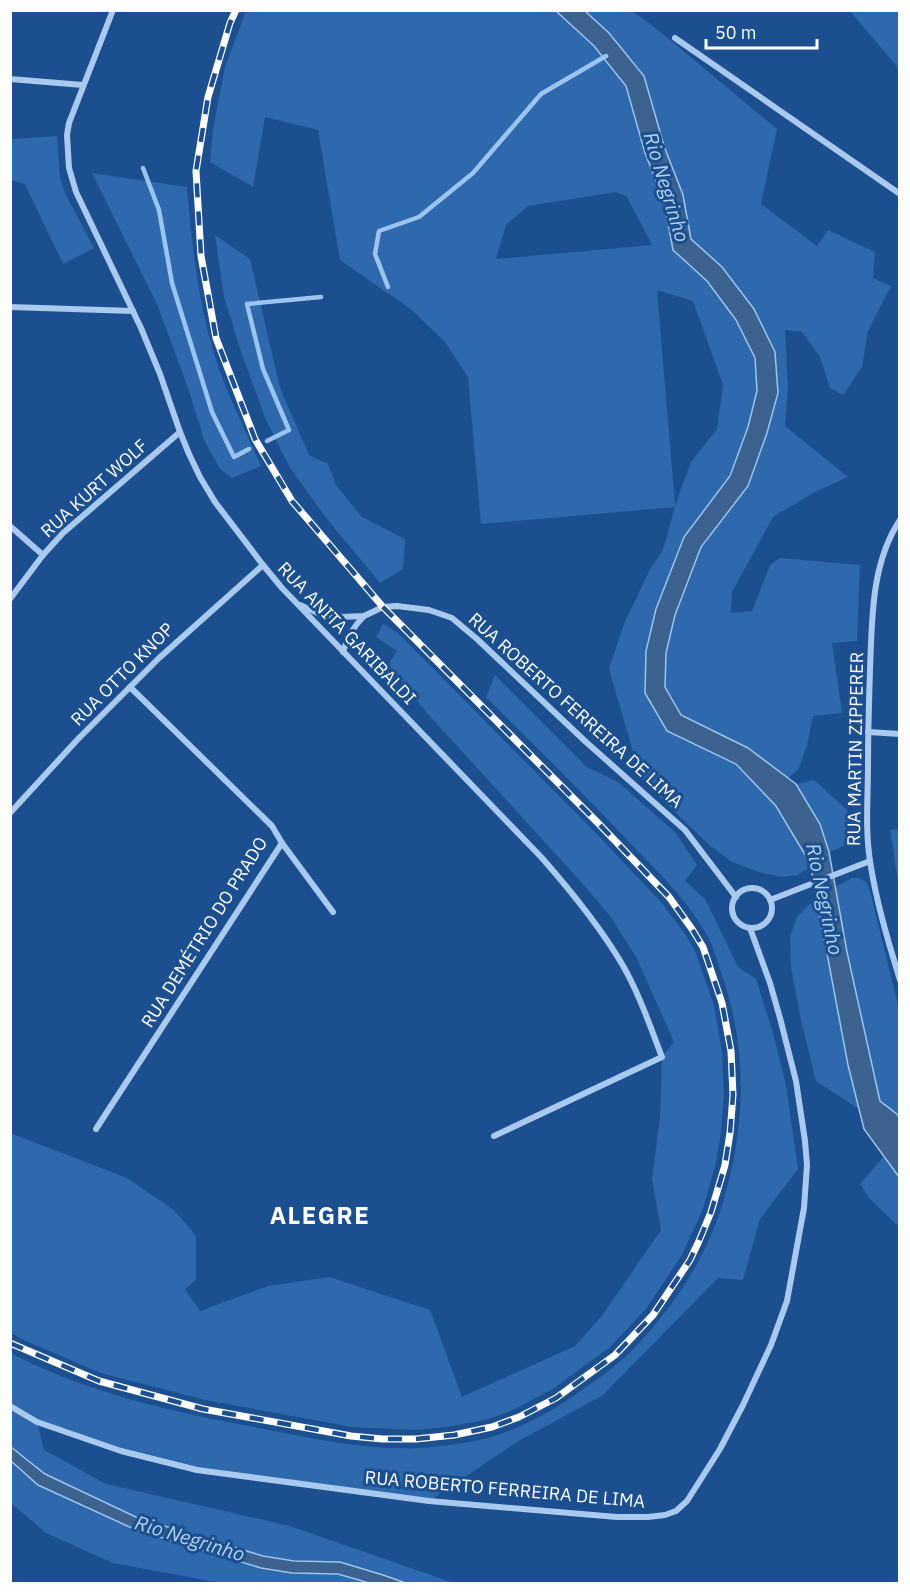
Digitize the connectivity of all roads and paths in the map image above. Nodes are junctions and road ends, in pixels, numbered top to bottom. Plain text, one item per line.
1 (113, 10) edge
2 (675, 39) dead end
3 (10, 79) edge
4 (84, 86) junction
5 (900, 194) edge
6 (10, 307) edge
7 (133, 311) junction
8 (180, 432) junction
9 (900, 520) edge
10 (10, 526) edge
11 (43, 555) junction
12 (263, 565) junction
13 (10, 599) edge
14 (297, 603) junction
15 (364, 616) junction
16 (343, 652) junction
17 (130, 687) junction
18 (868, 732) junction
19 (900, 734) edge
20 (10, 813) edge
21 (282, 843) junction
22 (870, 861) junction
23 (736, 897) junction
24 (770, 900) junction
25 (333, 912) dead end
26 (750, 928) junction
27 (900, 980) edge
28 (96, 1129) dead end
29 (494, 1136) dead end
30 (10, 1406) edge

1 - 4 street, RUA ANITA GARIBALDI
2 - 5 street
3 - 4 street
4 - 7 street, RUA ANITA GARIBALDI
6 - 7 street
7 - 8 street, RUA ANITA GARIBALDI
8 - 11 street, RUA KURT WOLF
8 - 12 street, RUA ANITA GARIBALDI
9 - 18 street, RUA MARTIN ZIPPERER
10 - 11 street
11 - 13 street, RUA KURT WOLF
12 - 14 street, RUA ANITA GARIBALDI
12 - 17 street, RUA OTTO KNOP
14 - 15 street, RUA ROBERTO FERREIRA DE LIMA
14 - 16 street, RUA ANITA GARIBALDI
15 - 16 street
15 - 23 street, RUA ROBERTO FERREIRA DE LIMA
16 - 29 street, RUA ANITA GARIBALDI
17 - 20 street, RUA OTTO KNOP
17 - 21 street, RUA DEMÉTRIO DO PRADO
18 - 19 street
18 - 22 street, RUA MARTIN ZIPPERER
21 - 25 street
21 - 28 street, RUA DEMÉTRIO DO PRADO
22 - 24 street
22 - 27 street, RUA MARTIN ZIPPERER
23 - 24 street
23 - 26 street
24 - 26 street
26 - 30 street, RUA ROBERTO FERREIRA DE LIMA

